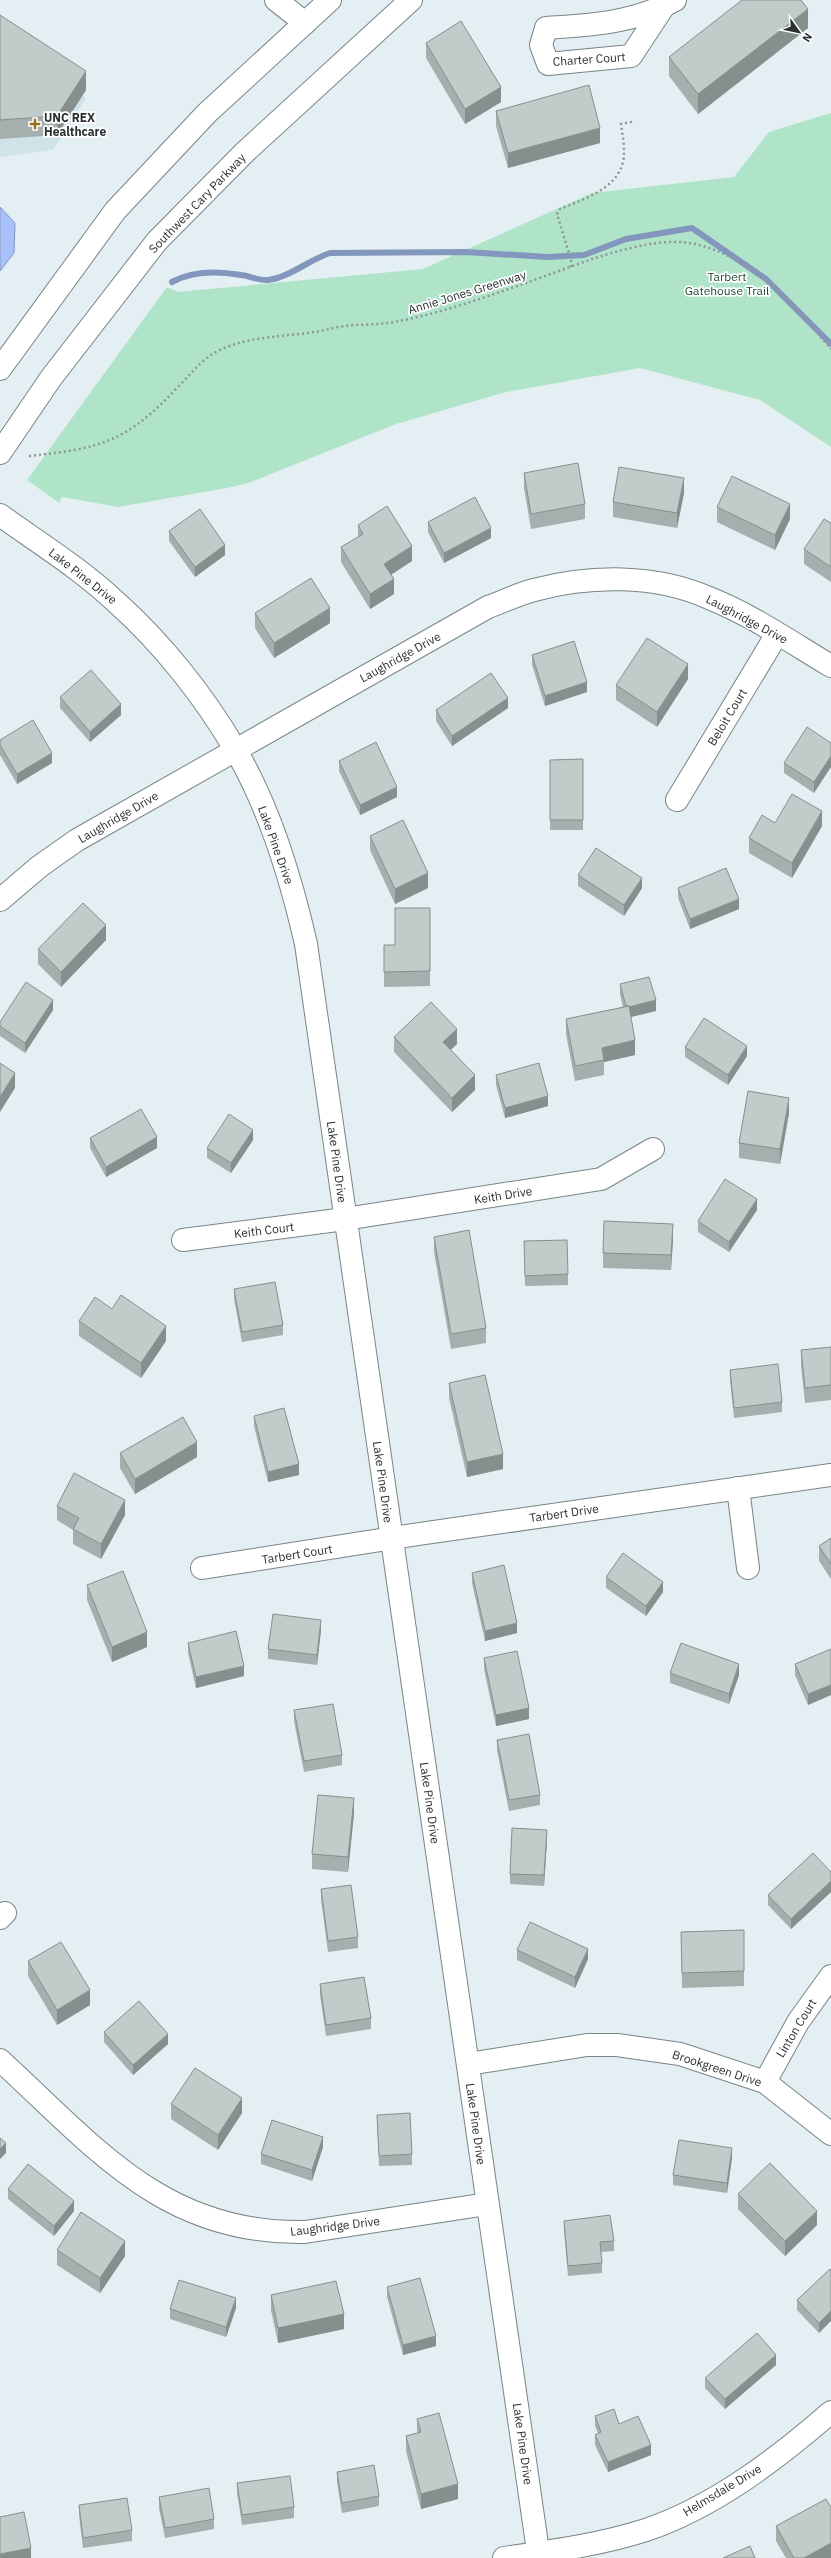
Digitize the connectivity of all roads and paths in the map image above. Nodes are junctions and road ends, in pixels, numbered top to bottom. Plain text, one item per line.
1 (276, 0) edge
2 (330, 0) edge
3 (411, 0) edge
4 (669, 3) edge
5 (305, 23) junction
6 (631, 119) dead end
7 (571, 267) junction
8 (831, 349) edge
9 (0, 369) edge
10 (0, 453) edge
11 (29, 456) dead end
12 (0, 515) edge
13 (777, 634) junction
14 (831, 666) edge
15 (236, 749) junction
16 (677, 800) dead end
17 (0, 900) edge
18 (653, 1149) dead end
19 (345, 1219) junction
20 (183, 1240) dead end
21 (831, 1475) edge
22 (738, 1488) junction
23 (391, 1539) junction
24 (202, 1568) dead end
25 (748, 1568) dead end
26 (831, 1976) edge
27 (0, 2060) edge
28 (468, 2064) junction
29 (765, 2082) junction
30 (831, 2134) edge
31 (487, 2204) junction
32 (831, 2412) edge
33 (539, 2555) edge
34 (504, 2558) edge

1 - 5 street
2 - 5 street
3 - 10 street, Southwest Cary Parkway
4 - 4 street, Charter Court
5 - 9 street
6 - 7 path
7 - 8 path, Annie Jones Greenway
7 - 11 path, Annie Jones Greenway
12 - 15 street, Lake Pine Drive
13 - 14 street, Laughridge Drive
13 - 15 street, Laughridge Drive
13 - 16 street, Beloit Court
15 - 17 street, Laughridge Drive
15 - 19 street, Lake Pine Drive
18 - 19 street, Keith Drive
19 - 20 street, Keith Court
19 - 23 street, Lake Pine Drive
21 - 22 street, Tarbert Drive
22 - 23 street, Tarbert Drive
22 - 25 street
23 - 24 street, Tarbert Court
23 - 28 street, Lake Pine Drive
26 - 29 street, Linton Court
27 - 31 street, Laughridge Drive
28 - 29 street, Brookgreen Drive
28 - 31 street, Lake Pine Drive
29 - 30 street, Brookgreen Drive
31 - 33 street, Lake Pine Drive
32 - 33 street, Helmsdale Drive
33 - 34 street, Helmsdale Drive

